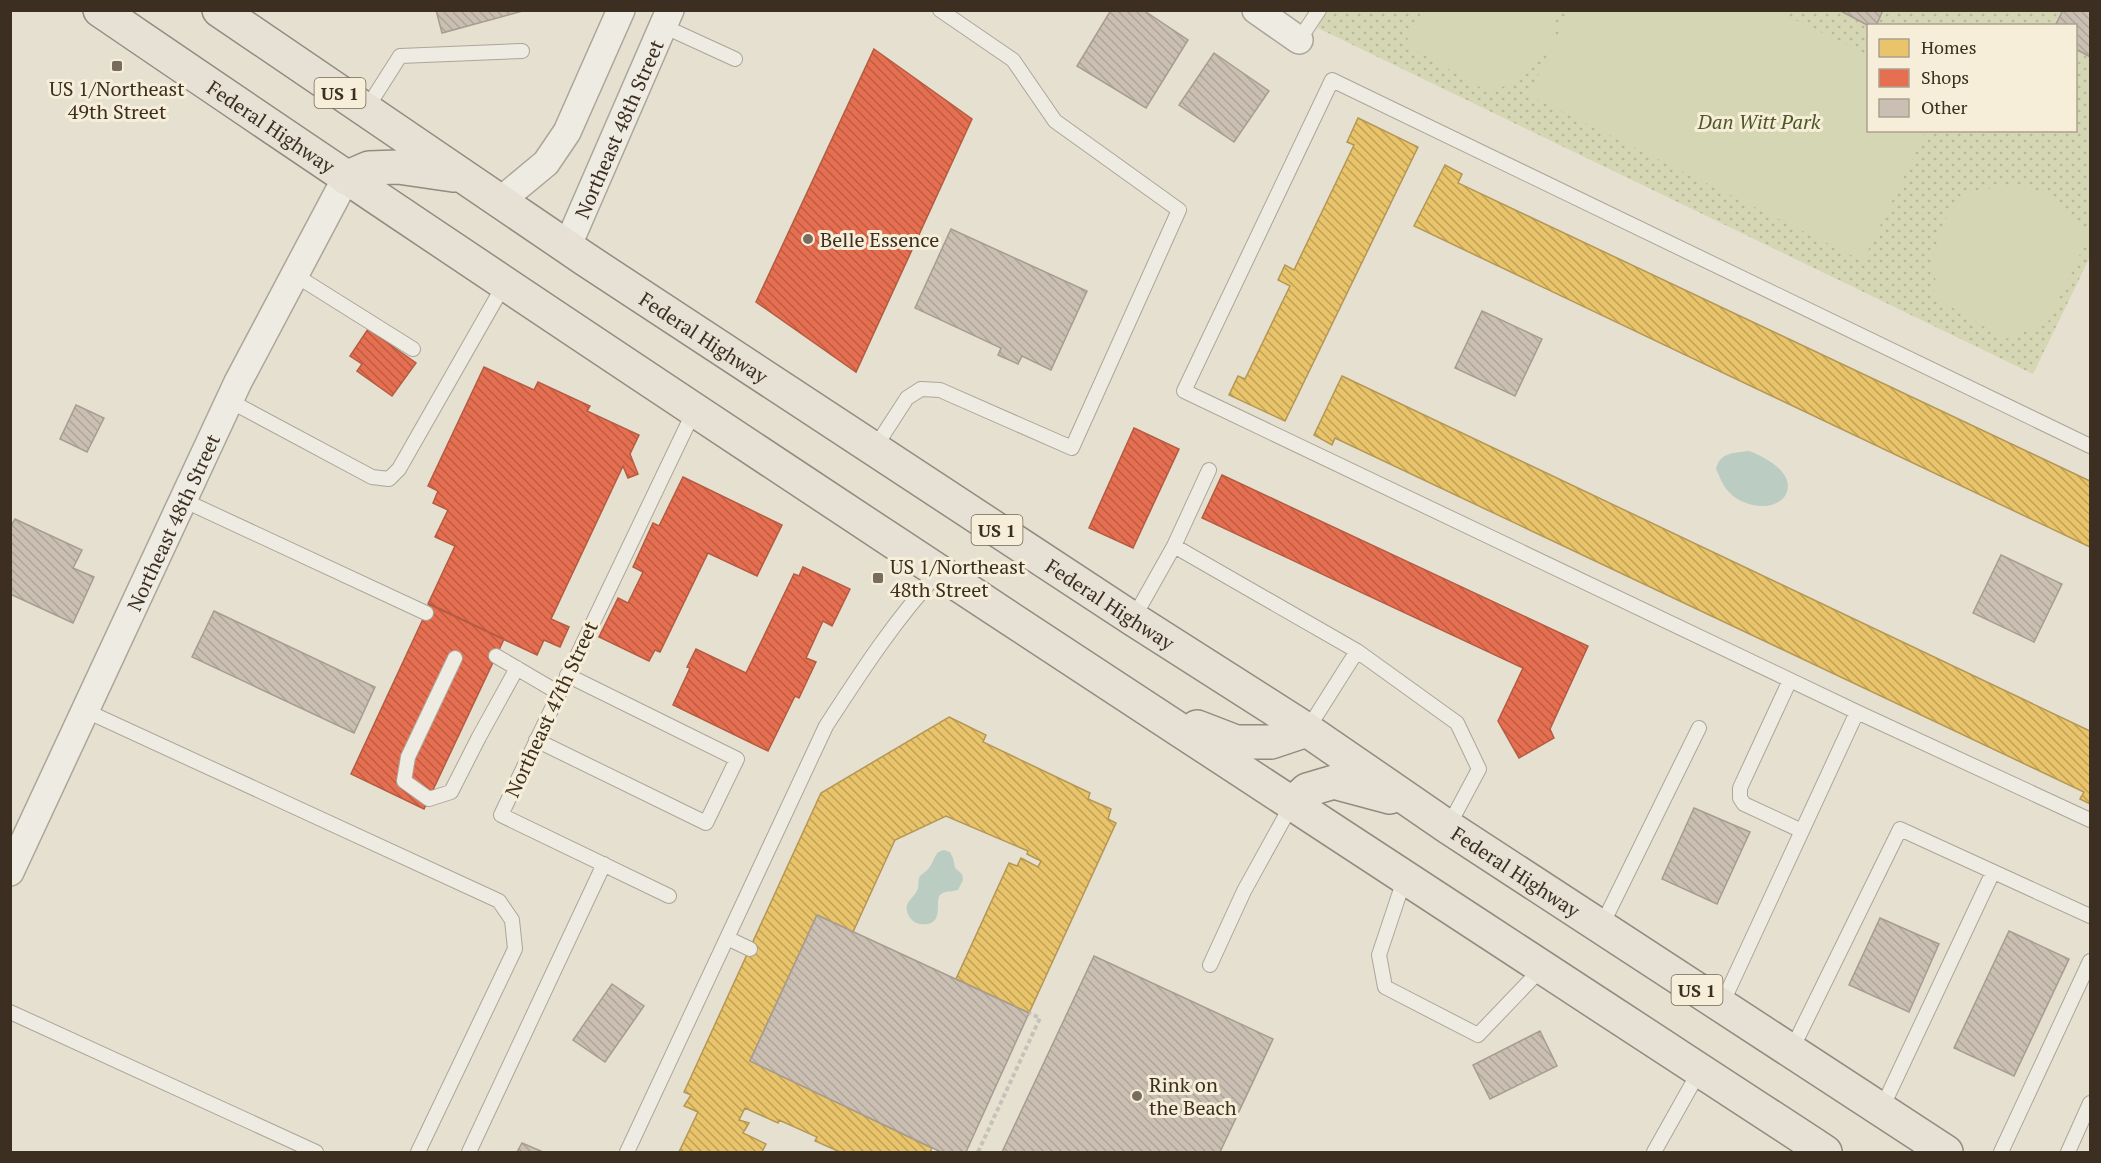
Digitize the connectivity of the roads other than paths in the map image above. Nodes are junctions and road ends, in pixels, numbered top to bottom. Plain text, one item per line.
1 (100, 10) edge
2 (219, 10) edge
3 (621, 10) edge
4 (940, 10) edge
5 (1256, 10) edge
6 (1319, 10) edge
7 (666, 18) edge
8 (1299, 40) joint
9 (522, 51) dead end
10 (735, 59) dead end
11 (366, 111) junction
12 (461, 176) junction
13 (346, 178) junction
14 (499, 202) junction
15 (567, 247) junction
16 (295, 275) junction
17 (505, 283) junction
18 (413, 349) dead end
19 (230, 401) junction
20 (695, 409) junction
21 (2091, 446) edge
22 (874, 449) junction
23 (1209, 470) dead end
24 (183, 500) junction
25 (1174, 546) junction
26 (940, 571) junction
27 (426, 614) dead end
28 (1133, 619) junction
29 (1357, 651) junction
30 (496, 656) dead end
31 (455, 658) dead end
32 (518, 668) junction
33 (567, 675) junction
34 (1790, 680) junction
35 (559, 693) junction
36 (84, 710) junction
37 (1150, 710) junction
38 (1857, 712) junction
39 (1699, 728) dead end
40 (1307, 730) junction
41 (536, 740) junction
42 (1410, 801) junction
43 (1292, 804) junction
44 (2091, 820) edge
45 (21, 821) edge
46 (1448, 827) junction
47 (1802, 831) junction
48 (604, 864) junction
49 (10, 872) edge
50 (1994, 872) junction
51 (1405, 877) junction
52 (669, 896) dead end
53 (2091, 916) edge
54 (1601, 927) junction
55 (727, 938) junction
56 (750, 949) dead end
57 (2091, 961) edge
58 (1210, 965) dead end
59 (1543, 968) junction
60 (1721, 1006) junction
61 (10, 1012) edge
62 (1791, 1051) junction
63 (1700, 1070) junction
64 (2091, 1103) edge
65 (1881, 1110) junction
66 (316, 1152) edge
67 (418, 1152) edge
68 (469, 1152) edge
69 (627, 1152) edge
70 (1654, 1152) edge
71 (1825, 1152) edge
72 (1946, 1152) edge
73 (2001, 1152) edge
74 (2068, 1152) edge

1 - 13 main road, Federal Highway
2 - 11 main road, Federal Highway / US 1
3 - 14 street
4 - 22 lane
5 - 8 street
6 - 8 lane
7 - 10 lane
7 - 15 street, Northeast 48th Street
9 - 11 lane
11 - 12 main road, Federal Highway / US 1
12 - 13 main road
12 - 14 main road, Federal Highway / US 1
13 - 16 street, Northeast 48th Street
13 - 17 main road, Federal Highway
14 - 15 main road, Federal Highway / US 1
15 - 22 main road, Federal Highway / US 1
16 - 18 lane
16 - 19 street, Northeast 48th Street
17 - 19 lane
17 - 20 main road, Federal Highway
19 - 24 street, Northeast 48th Street
20 - 26 main road, Federal Highway
20 - 33 lane, Northeast 47th Street
21 - 34 lane
22 - 28 main road, Federal Highway / US 1
23 - 25 lane
24 - 27 lane
24 - 36 street, Northeast 48th Street
25 - 28 lane
25 - 29 lane
26 - 37 main road, Federal Highway
26 - 55 lane
28 - 40 main road, Federal Highway / US 1
29 - 40 lane
29 - 46 lane
30 - 32 lane
31 - 32 lane
32 - 35 lane
33 - 35 lane, Northeast 47th Street
33 - 41 lane
34 - 38 lane
34 - 47 lane
35 - 41 lane, Northeast 47th Street
36 - 45 street, Northeast 48th Street
36 - 67 lane
37 - 40 main road
37 - 43 main road, Federal Highway
38 - 44 lane
38 - 47 lane
39 - 54 lane
40 - 42 main road, Federal Highway / US 1
41 - 48 lane, Northeast 47th Street
42 - 43 main road
42 - 46 main road, Federal Highway / US 1
43 - 51 main road, Federal Highway
43 - 58 lane
45 - 49 street, Northeast 48th Street
46 - 54 main road, Federal Highway / US 1
47 - 60 lane
48 - 52 lane
48 - 68 lane
50 - 53 lane
50 - 62 lane
50 - 65 lane
51 - 59 main road, Federal Highway
51 - 59 lane
54 - 60 main road, Federal Highway / US 1
55 - 56 lane
55 - 69 lane
57 - 73 lane
59 - 63 main road, Federal Highway
60 - 62 main road, Federal Highway / US 1
61 - 66 lane
62 - 65 main road, Federal Highway / US 1
63 - 70 lane
63 - 71 main road, Federal Highway
64 - 74 lane
65 - 72 main road, Federal Highway / US 1

